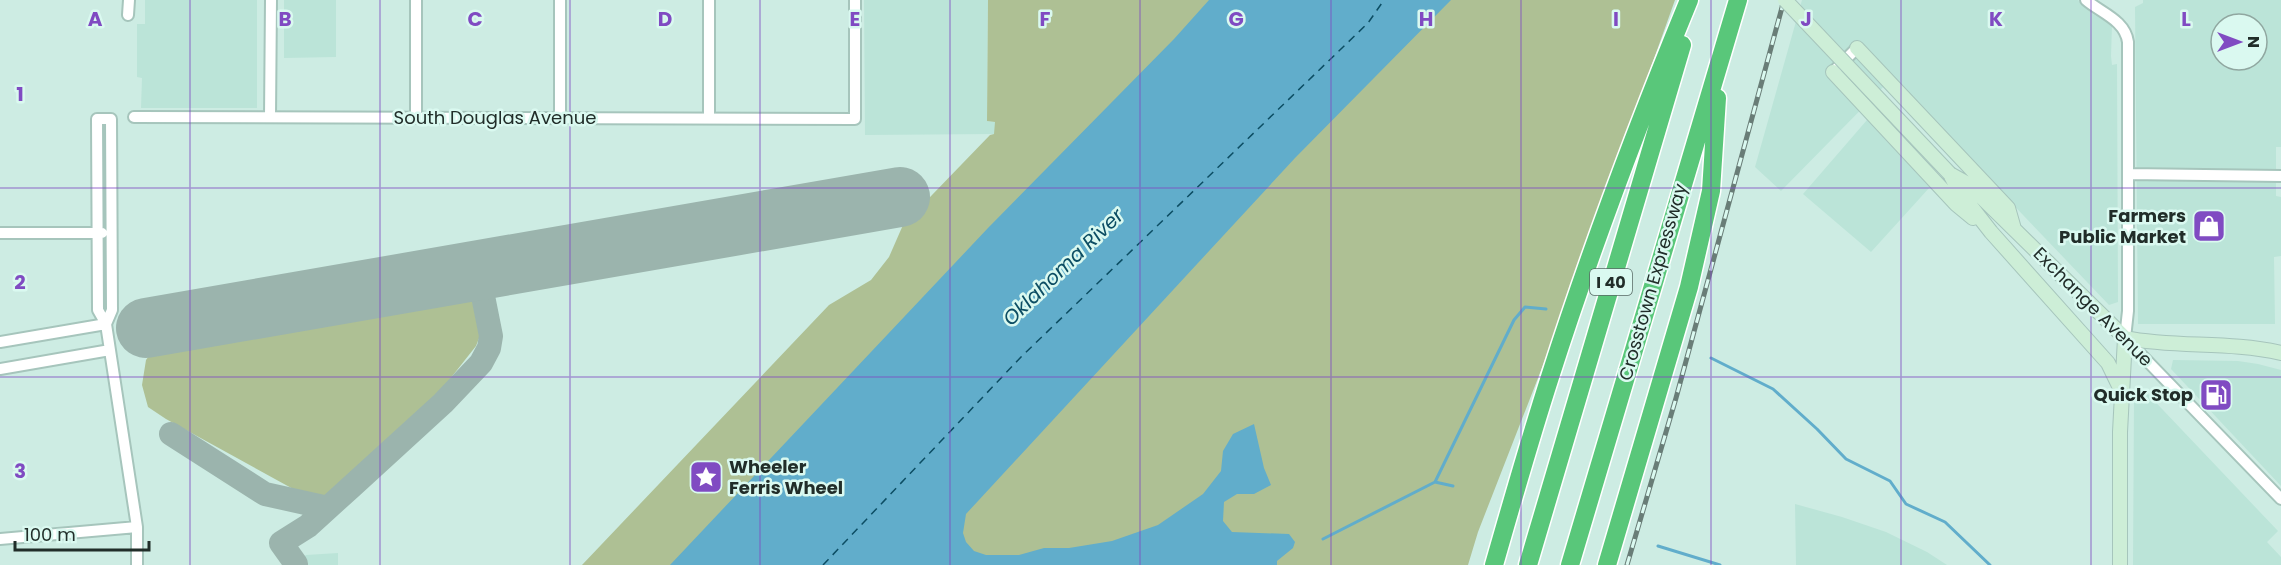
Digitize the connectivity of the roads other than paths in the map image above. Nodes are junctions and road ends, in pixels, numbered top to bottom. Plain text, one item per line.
1 (129, 0) edge
2 (271, 0) edge
3 (416, 0) edge
4 (560, 0) edge
5 (709, 0) edge
6 (855, 0) edge
7 (1689, 0) edge
8 (1695, 0) edge
9 (1738, 0) edge
10 (1785, 0) edge
11 (2086, 0) edge
12 (128, 15) dead end
13 (1857, 48) joint
14 (1718, 70) junction
15 (1833, 72) joint
16 (134, 117) dead end
17 (270, 117) junction
18 (416, 117) junction
19 (560, 118) junction
20 (709, 118) junction
21 (1950, 174) junction
22 (2128, 174) junction
23 (2281, 176) edge
24 (2014, 229) junction
25 (1991, 232) junction
26 (0, 233) edge
27 (97, 233) junction
28 (112, 233) junction
29 (112, 272) junction
30 (98, 273) junction
31 (106, 324) junction
32 (2125, 338) junction
33 (0, 342) edge
34 (110, 350) junction
35 (2096, 350) junction
36 (2281, 353) edge
37 (0, 369) edge
38 (2122, 392) junction
39 (2281, 499) edge
40 (137, 527) junction
41 (0, 539) edge
42 (137, 565) edge
43 (1494, 565) edge
44 (1528, 565) edge
45 (1570, 565) edge
46 (1607, 565) edge
47 (2120, 565) edge

1 - 12 street
2 - 17 street
3 - 18 street
4 - 19 street
5 - 20 street
6 - 20 street, South Douglas Avenue
7 - 43 highway
8 - 44 highway, I 40
9 - 14 highway, Crosstown Expressway / I 40
10 - 21 main road, Exchange Avenue, bridge
11 - 22 street
13 - 15 street
13 - 24 main road
14 - 45 highway, Crosstown Expressway / I 40
14 - 46 highway
15 - 25 main road
16 - 17 street, South Douglas Avenue
17 - 18 street, South Douglas Avenue
18 - 19 street, South Douglas Avenue
19 - 20 street, South Douglas Avenue
21 - 24 main road, Exchange Avenue
21 - 25 main road, Exchange Avenue
22 - 23 street
22 - 32 street
24 - 32 main road, Exchange Avenue
25 - 35 main road, Exchange Avenue
26 - 27 street
27 - 28 street
27 - 28 street
27 - 30 street
28 - 29 street
29 - 30 street
29 - 31 street
30 - 31 street
31 - 33 street
31 - 34 street
32 - 35 main road
32 - 36 main road
32 - 38 main road
32 - 39 street, Exchange Avenue
34 - 37 street
34 - 40 street
35 - 38 main road, Exchange Avenue
38 - 47 main road
40 - 41 street
40 - 42 street

